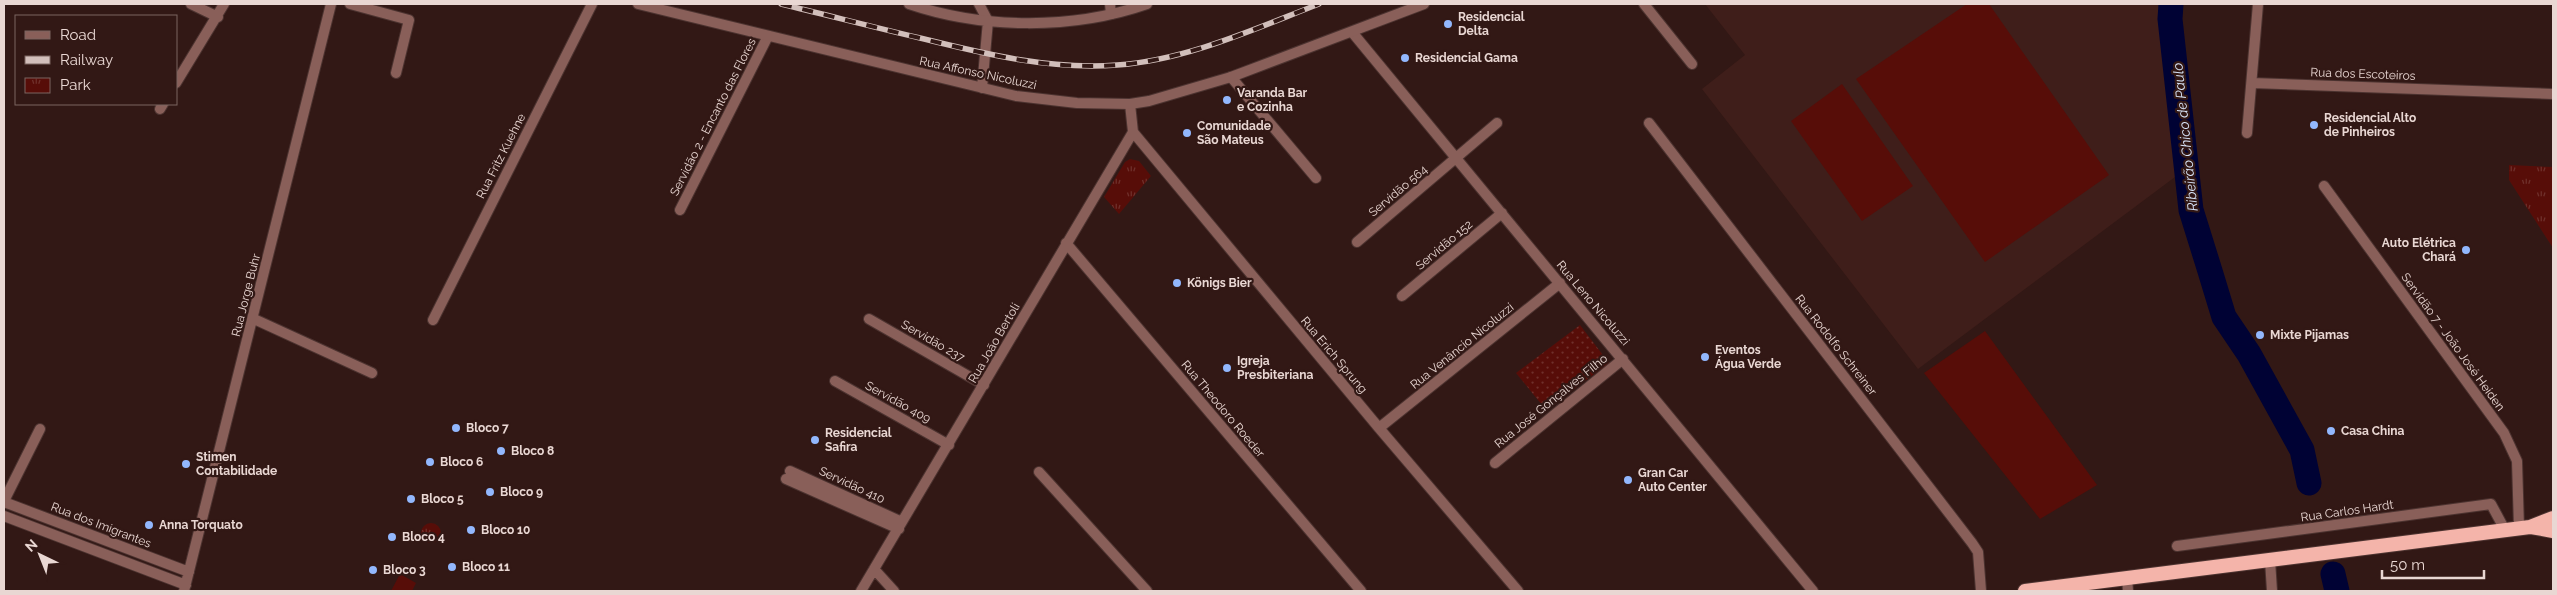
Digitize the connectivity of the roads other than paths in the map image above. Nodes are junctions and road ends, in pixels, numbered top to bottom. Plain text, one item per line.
1 (191, 4) edge
2 (224, 4) edge
3 (331, 4) edge
4 (350, 4) edge
5 (592, 4) edge
6 (638, 4) edge
7 (908, 4) edge
8 (979, 4) edge
9 (1146, 4) edge
10 (1424, 4) edge
11 (1644, 4) edge
12 (2258, 4) edge
13 (1110, 9) edge
14 (218, 16) junction
15 (988, 21) junction
16 (1352, 32) junction
17 (768, 36) junction
18 (1692, 64) dead end
19 (396, 73) dead end
20 (1231, 77) junction
21 (178, 80) edge
22 (2252, 83) junction
23 (982, 88) junction
24 (2553, 94) edge
25 (1130, 104) junction
26 (1497, 123) dead end
27 (1649, 123) dead end
28 (1133, 132) junction
29 (2247, 133) dead end
30 (1456, 158) junction
31 (1316, 178) dead end
32 (2324, 186) dead end
33 (680, 210) dead end
34 (1502, 213) junction
35 (1357, 242) dead end
36 (1066, 243) junction
37 (1560, 283) junction
38 (1402, 296) dead end
39 (254, 319) junction
40 (869, 319) dead end
41 (433, 320) dead end
42 (1623, 359) junction
43 (372, 373) dead end
44 (835, 381) dead end
45 (984, 385) junction
46 (1379, 428) junction
47 (40, 429) dead end
48 (949, 445) junction
49 (1495, 463) dead end
50 (1039, 472) dead end
51 (788, 475) dead end
52 (4, 501) edge
53 (4, 516) edge
54 (2553, 518) edge
55 (900, 526) junction
56 (2525, 528) junction
57 (2505, 530) junction
58 (2553, 531) edge
59 (2177, 546) dead end
60 (2270, 560) junction
61 (874, 569) junction
62 (189, 572) junction
63 (2128, 585) edge
64 (185, 588) edge
65 (861, 591) edge
66 (894, 591) edge
67 (1147, 591) edge
68 (1361, 591) edge
69 (1518, 591) edge
70 (1812, 591) edge
71 (1981, 591) edge
72 (2025, 591) edge
73 (2272, 591) edge

1 - 14 street
2 - 14 street
3 - 39 street, Rua Jorge Buhr
4 - 19 street
5 - 41 street, Rua Fritz Kuehne
6 - 17 street, Rua Affonso Nicoluzzi
7 - 15 street
8 - 15 street
9 - 13 street
10 - 16 street, Rua Affonso Nicoluzzi
11 - 18 street
12 - 22 street
13 - 15 street
14 - 21 street
15 - 23 street
16 - 20 street, Rua Affonso Nicoluzzi
16 - 30 street, Rua Leno Nicoluzzi
17 - 23 street, Rua Affonso Nicoluzzi
17 - 33 street, Servidão 2 - Encanto das Flores
20 - 25 street, Rua Affonso Nicoluzzi
20 - 31 street
22 - 24 street, Rua dos Escoteiros
22 - 29 street
23 - 25 street, Rua Affonso Nicoluzzi
25 - 28 street
26 - 30 street, Servidão 564
27 - 71 street, Rua Rodolfo Schreiner
28 - 36 street, Rua João Bertoli
28 - 46 street, Rua Erich Sprung
30 - 34 street, Rua Leno Nicoluzzi
30 - 35 street, Servidão 564
32 - 56 street, Servidão 7 - João José Heiden
34 - 37 street, Rua Leno Nicoluzzi
34 - 38 street, Servidão 152
36 - 45 street, Rua João Bertoli
36 - 68 street, Rua Theodoro Roeder
37 - 42 street, Rua Leno Nicoluzzi
37 - 46 street, Rua Venâncio Nicoluzzi
39 - 43 street
39 - 62 street, Rua Jorge Buhr
40 - 45 street, Servidão 237
42 - 49 street, Rua José Gonçalves Filho
42 - 70 street, Rua Leno Nicoluzzi
44 - 48 street, Servidão 409
45 - 48 street, Rua João Bertoli
46 - 69 street, Rua Erich Sprung
47 - 52 street
48 - 55 street, Rua João Bertoli
50 - 67 street
51 - 55 street
52 - 62 street, Rua dos Imigrantes
53 - 64 street
54 - 56 highway
55 - 61 street, Rua João Bertoli
56 - 57 highway
56 - 58 highway
57 - 59 street, Rua Carlos Hardt
57 - 60 highway
60 - 63 highway
60 - 73 street
61 - 65 street, Rua João Bertoli
61 - 66 street
62 - 64 street, Rua Jorge Buhr
63 - 72 highway

